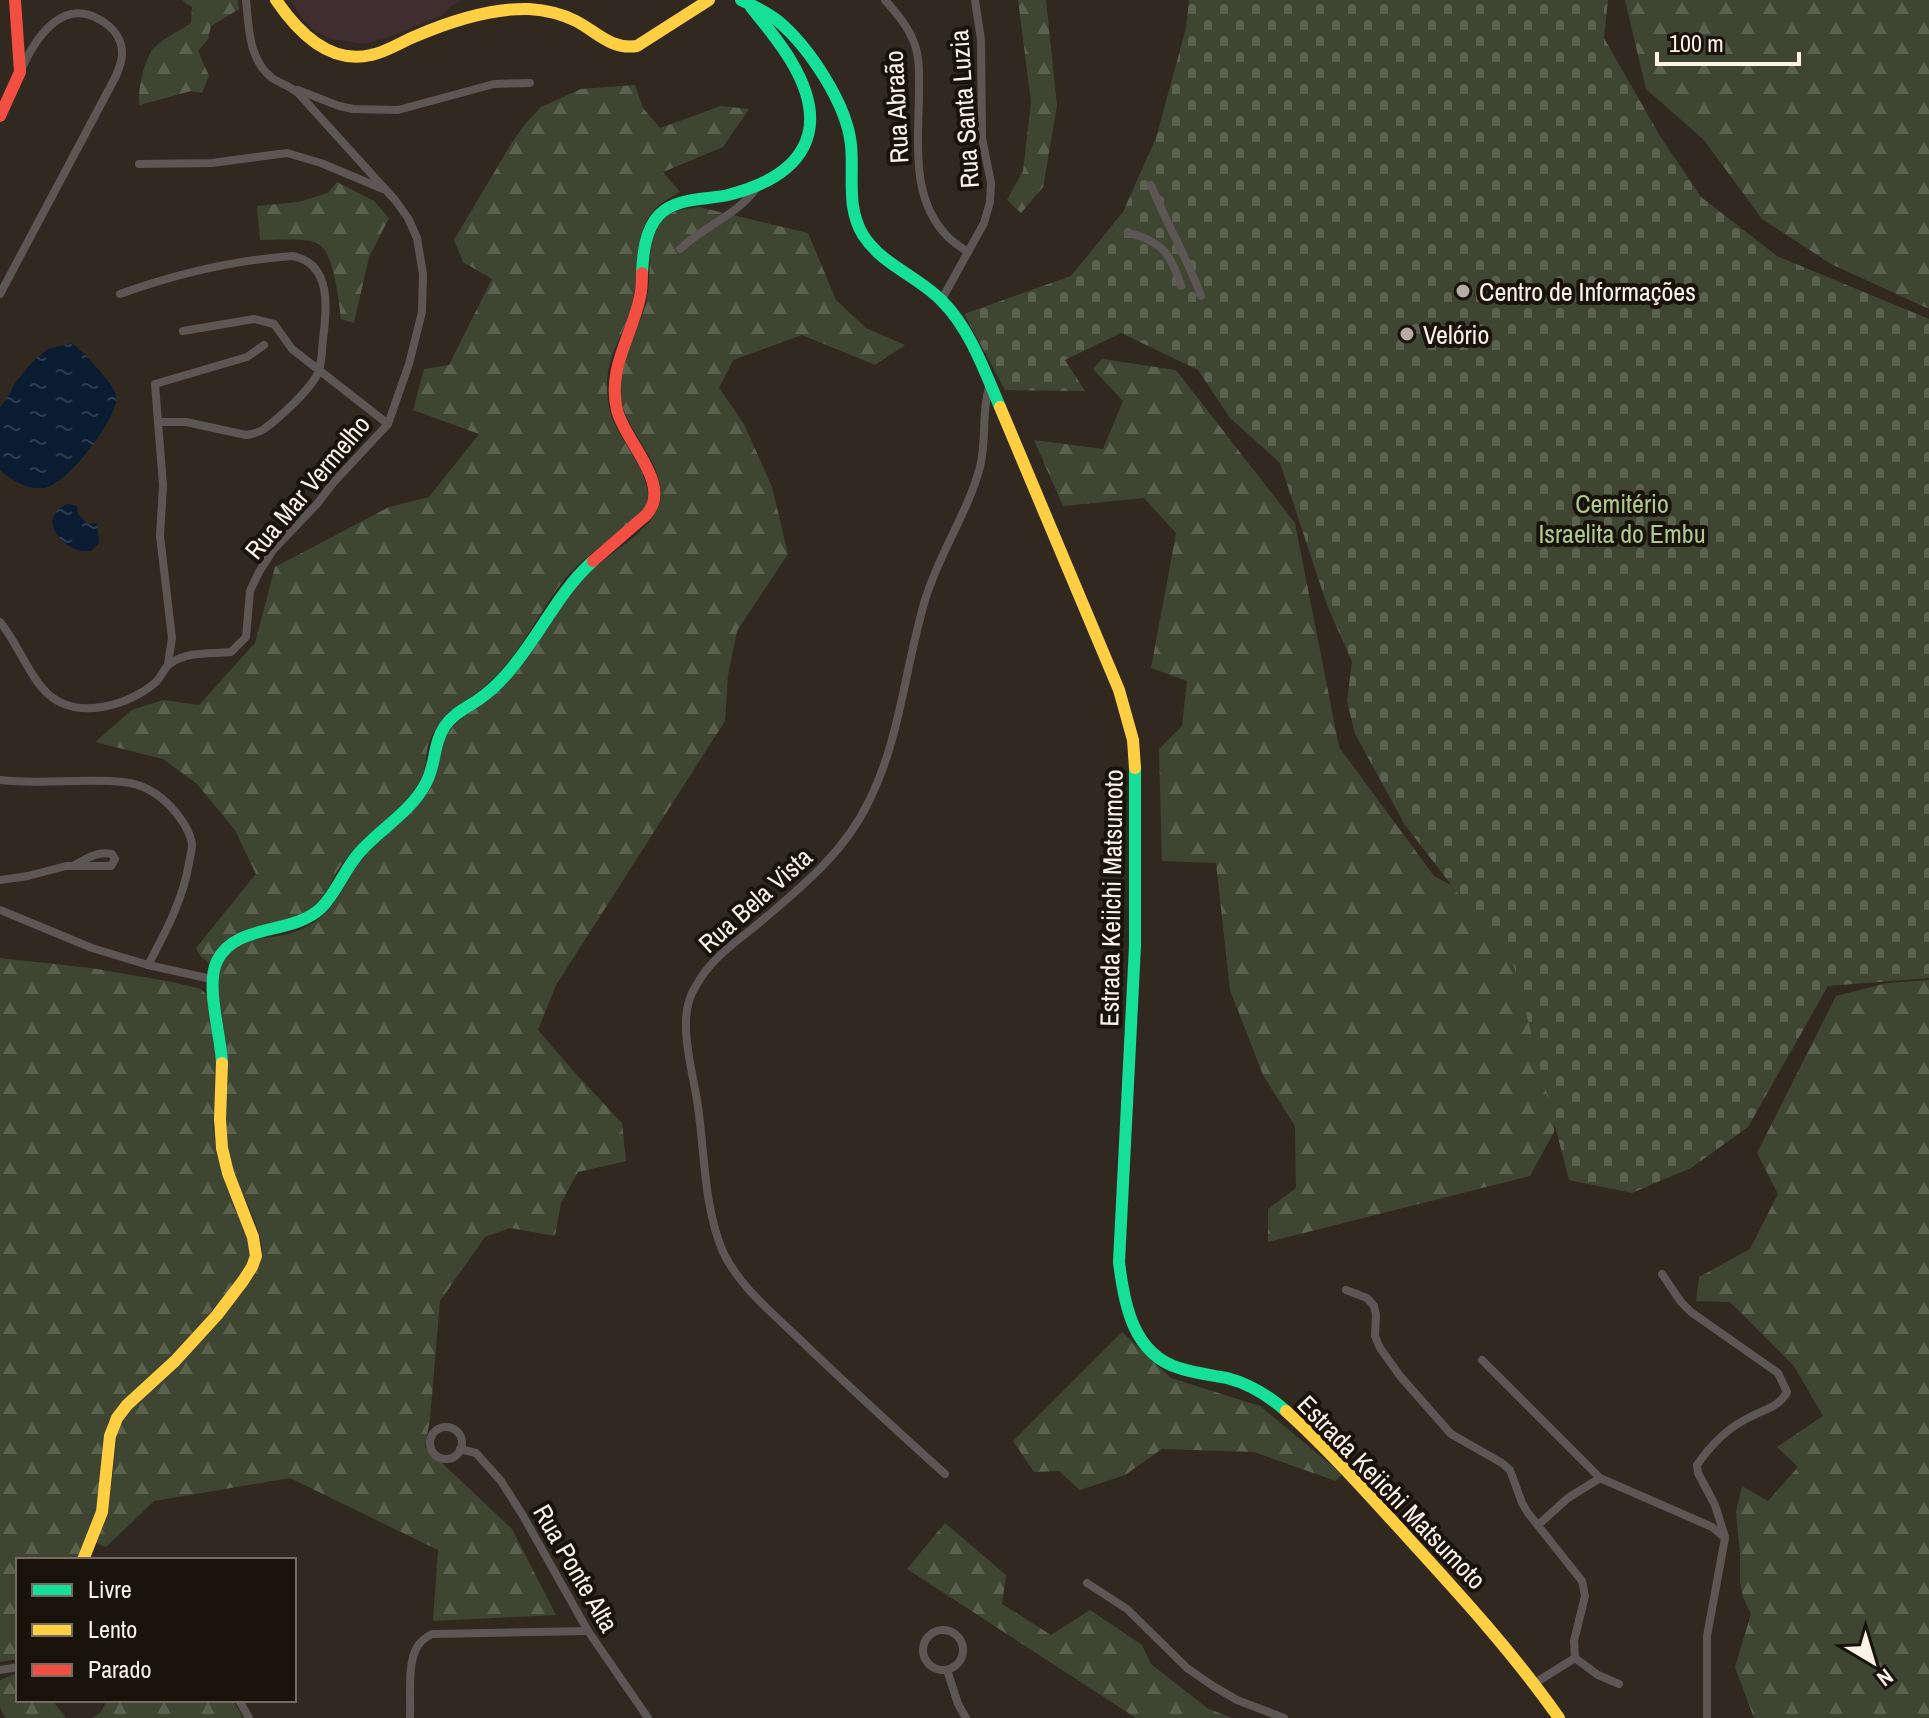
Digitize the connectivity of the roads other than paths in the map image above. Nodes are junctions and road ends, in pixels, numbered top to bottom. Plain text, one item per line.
1 (15, 0) edge
2 (246, 0) edge
3 (276, 0) edge
4 (709, 0) edge
5 (885, 0) edge
6 (975, 0) edge
7 (744, 1) edge
8 (20, 72) junction
9 (530, 83) dead end
10 (292, 87) junction
11 (0, 116) edge
12 (139, 164) dead end
13 (760, 183) junction
14 (1151, 185) dead end
15 (387, 191) junction
16 (1129, 233) dead end
17 (680, 249) dead end
18 (968, 252) junction
19 (1181, 286) dead end
20 (0, 294) edge
21 (120, 294) dead end
22 (1201, 296) dead end
23 (942, 299) junction
24 (183, 331) dead end
25 (264, 345) dead end
26 (319, 372) junction
27 (990, 384) junction
28 (158, 422) junction
29 (388, 424) junction
30 (0, 622) edge
31 (168, 664) junction
32 (0, 780) edge
33 (75, 865) junction
34 (0, 880) edge
35 (0, 910) edge
36 (148, 965) junction
37 (211, 979) junction
38 (1662, 1274) dead end
39 (1346, 1290) dead end
40 (1482, 1360) dead end
41 (460, 1449) dead end
42 (945, 1474) dead end
43 (1600, 1478) junction
44 (1538, 1525) junction
45 (1725, 1538) junction
46 (84, 1558) edge
47 (1087, 1583) dead end
48 (588, 1631) junction
49 (1575, 1658) junction
50 (947, 1670) junction
51 (1535, 1683) junction
52 (1619, 1684) dead end
53 (410, 1718) edge
54 (648, 1718) edge
55 (966, 1718) edge
56 (1284, 1718) edge
57 (1559, 1718) edge
58 (1707, 1718) edge

1 - 8 main road
2 - 10 street, Rua Mar Vermelho
3 - 4 main road
5 - 18 street, Rua Abraão
6 - 18 street, Rua Santa Luzia
7 - 13 main road
7 - 23 main road, Estrada Keiichi Matsumoto
8 - 11 main road
8 - 20 street
9 - 10 street
10 - 15 street, Rua Mar Vermelho
12 - 15 street
13 - 17 street
13 - 37 main road
14 - 22 street
15 - 29 street, Rua Mar Vermelho
16 - 19 street
18 - 23 street, Rua Santa Luzia
21 - 26 street
23 - 27 main road, Estrada Keiichi Matsumoto
24 - 26 street
25 - 28 street
26 - 28 street
26 - 29 street
27 - 42 street, Rua Bela Vista
27 - 51 main road, Estrada Keiichi Matsumoto
28 - 31 street
29 - 31 street, Rua Mar Vermelho
30 - 31 street
32 - 36 street
33 - 33 street
33 - 34 street
35 - 36 street
36 - 37 street
37 - 46 main road
38 - 45 street
39 - 44 street
40 - 43 street
41 - 48 street, Rua Ponte Alta
43 - 44 street
43 - 45 street
44 - 49 street
45 - 58 street
47 - 56 street
48 - 53 street
48 - 54 street, Rua Ponte Alta
49 - 51 street
49 - 52 street
50 - 50 street
50 - 55 street
51 - 57 main road, Estrada Keiichi Matsumoto

